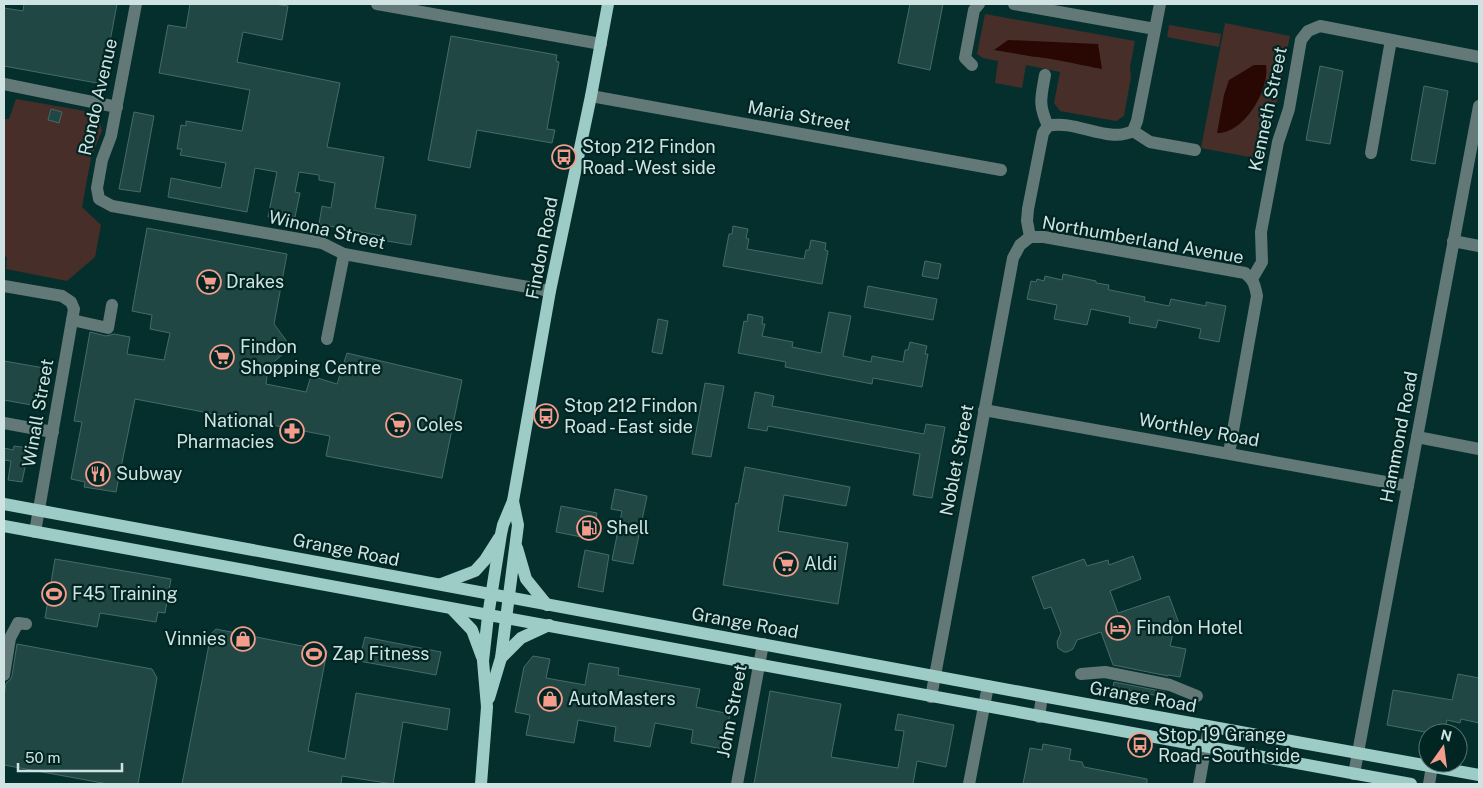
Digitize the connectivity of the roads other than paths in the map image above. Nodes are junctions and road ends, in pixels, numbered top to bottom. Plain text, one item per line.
1 (136, 4) edge
2 (377, 4) edge
3 (608, 4) edge
4 (979, 4) edge
5 (1014, 4) edge
6 (1160, 4) edge
7 (1155, 29) junction
8 (1392, 40) junction
9 (601, 44) junction
10 (1479, 57) edge
11 (972, 66) dead end
12 (1045, 75) dead end
13 (4, 84) edge
14 (591, 96) junction
15 (1479, 106) edge
16 (117, 107) junction
17 (1048, 126) junction
18 (1133, 131) junction
19 (1195, 150) dead end
20 (1371, 153) dead end
21 (1001, 170) dead end
22 (99, 199) joint
23 (1030, 237) junction
24 (1453, 241) junction
25 (1479, 246) edge
26 (344, 254) junction
27 (1252, 279) junction
28 (4, 286) edge
29 (550, 291) junction
30 (112, 305) dead end
31 (72, 320) junction
32 (327, 339) dead end
33 (984, 410) junction
34 (4, 423) edge
35 (53, 432) junction
36 (1417, 437) junction
37 (1479, 449) edge
38 (1229, 453) junction
39 (1408, 486) junction
40 (513, 501) junction
41 (4, 504) edge
42 (38, 511) junction
43 (4, 526) edge
44 (35, 532) junction
45 (501, 534) junction
46 (516, 540) junction
47 (202, 541) junction
48 (182, 559) junction
49 (204, 563) junction
50 (438, 585) junction
51 (492, 594) junction
52 (508, 598) junction
53 (547, 605) junction
54 (452, 609) junction
55 (488, 616) junction
56 (505, 619) junction
57 (26, 624) dead end
58 (549, 625) junction
59 (763, 644) junction
60 (501, 658) junction
61 (483, 662) junction
62 (758, 665) junction
63 (1081, 674) dead end
64 (4, 675) edge
65 (934, 675) junction
66 (988, 686) junction
67 (1042, 696) junction
68 (1197, 696) dead end
69 (931, 697) junction
70 (487, 707) junction
71 (984, 707) junction
72 (1039, 717) junction
73 (1209, 727) junction
74 (1205, 747) junction
75 (1357, 753) junction
76 (1418, 764) edge
77 (1354, 774) junction
78 (481, 784) edge
79 (736, 784) edge
80 (969, 784) edge
81 (1199, 784) edge
82 (1411, 784) edge

1 - 16 street, Rondo Avenue
2 - 9 street
3 - 9 main road, Findon Road
4 - 11 street
5 - 7 street
6 - 7 street
7 - 18 street
8 - 10 street, Kenneth Street
8 - 20 street
8 - 27 street, Kenneth Street
9 - 14 main road, Findon Road
12 - 17 street
13 - 16 street
14 - 21 street, Maria Street
14 - 29 main road, Findon Road
15 - 24 street, Hammond Road
16 - 22 street, Rondo Avenue
17 - 18 street
17 - 23 street
18 - 19 street
22 - 26 street, Winona Street
23 - 27 street, Northumberland Avenue
23 - 33 street, Noblet Street
24 - 25 street
24 - 36 street, Hammond Road
26 - 29 street, Winona Street
26 - 32 street
27 - 38 street, Northumberland Avenue
28 - 31 street, Winall Street
29 - 40 main road, Findon Road
30 - 31 street
31 - 35 street, Winall Street
33 - 38 street, Worthley Road
33 - 65 street, Noblet Street
34 - 35 street
35 - 42 street, Winall Street
36 - 37 street
36 - 39 street, Hammond Road
38 - 39 street, Worthley Road
39 - 75 street, Hammond Road
40 - 45 main road, Findon Road
40 - 46 main road, Findon Road
41 - 42 main road, Grange Road
42 - 44 street, Winall Street
42 - 47 main road, Grange Road
43 - 44 main road
44 - 48 main road
45 - 50 main road
45 - 51 main road, Findon Road
46 - 52 main road, Findon Road
46 - 53 main road
47 - 48 main road
47 - 49 main road
47 - 50 main road, Grange Road
48 - 49 main road
49 - 54 main road
50 - 51 main road, Grange Road
51 - 52 main road, Grange Road
51 - 55 main road, Findon Road
52 - 53 main road, Grange Road
52 - 56 main road, Findon Road
53 - 59 main road, Grange Road
54 - 55 main road
54 - 61 main road
55 - 56 main road
55 - 61 main road, Findon Road
56 - 58 main road
56 - 60 main road, Findon Road
57 - 64 street
58 - 60 main road
58 - 62 main road
59 - 62 street, John Street
59 - 65 main road, Grange Road
60 - 70 main road, Findon Road
61 - 70 main road, Findon Road
62 - 69 main road
62 - 79 street, John Street
63 - 68 street
65 - 66 main road, Grange Road
65 - 69 street, Noblet Street
66 - 67 main road, Grange Road
66 - 71 street
67 - 72 street
67 - 73 main road, Grange Road
69 - 71 main road
70 - 78 main road, Findon Road
71 - 72 main road
71 - 80 street
72 - 74 main road
73 - 74 street
73 - 75 main road, Grange Road
74 - 77 main road
74 - 81 street
75 - 76 main road, Grange Road
75 - 77 street, Hammond Road
77 - 82 main road

